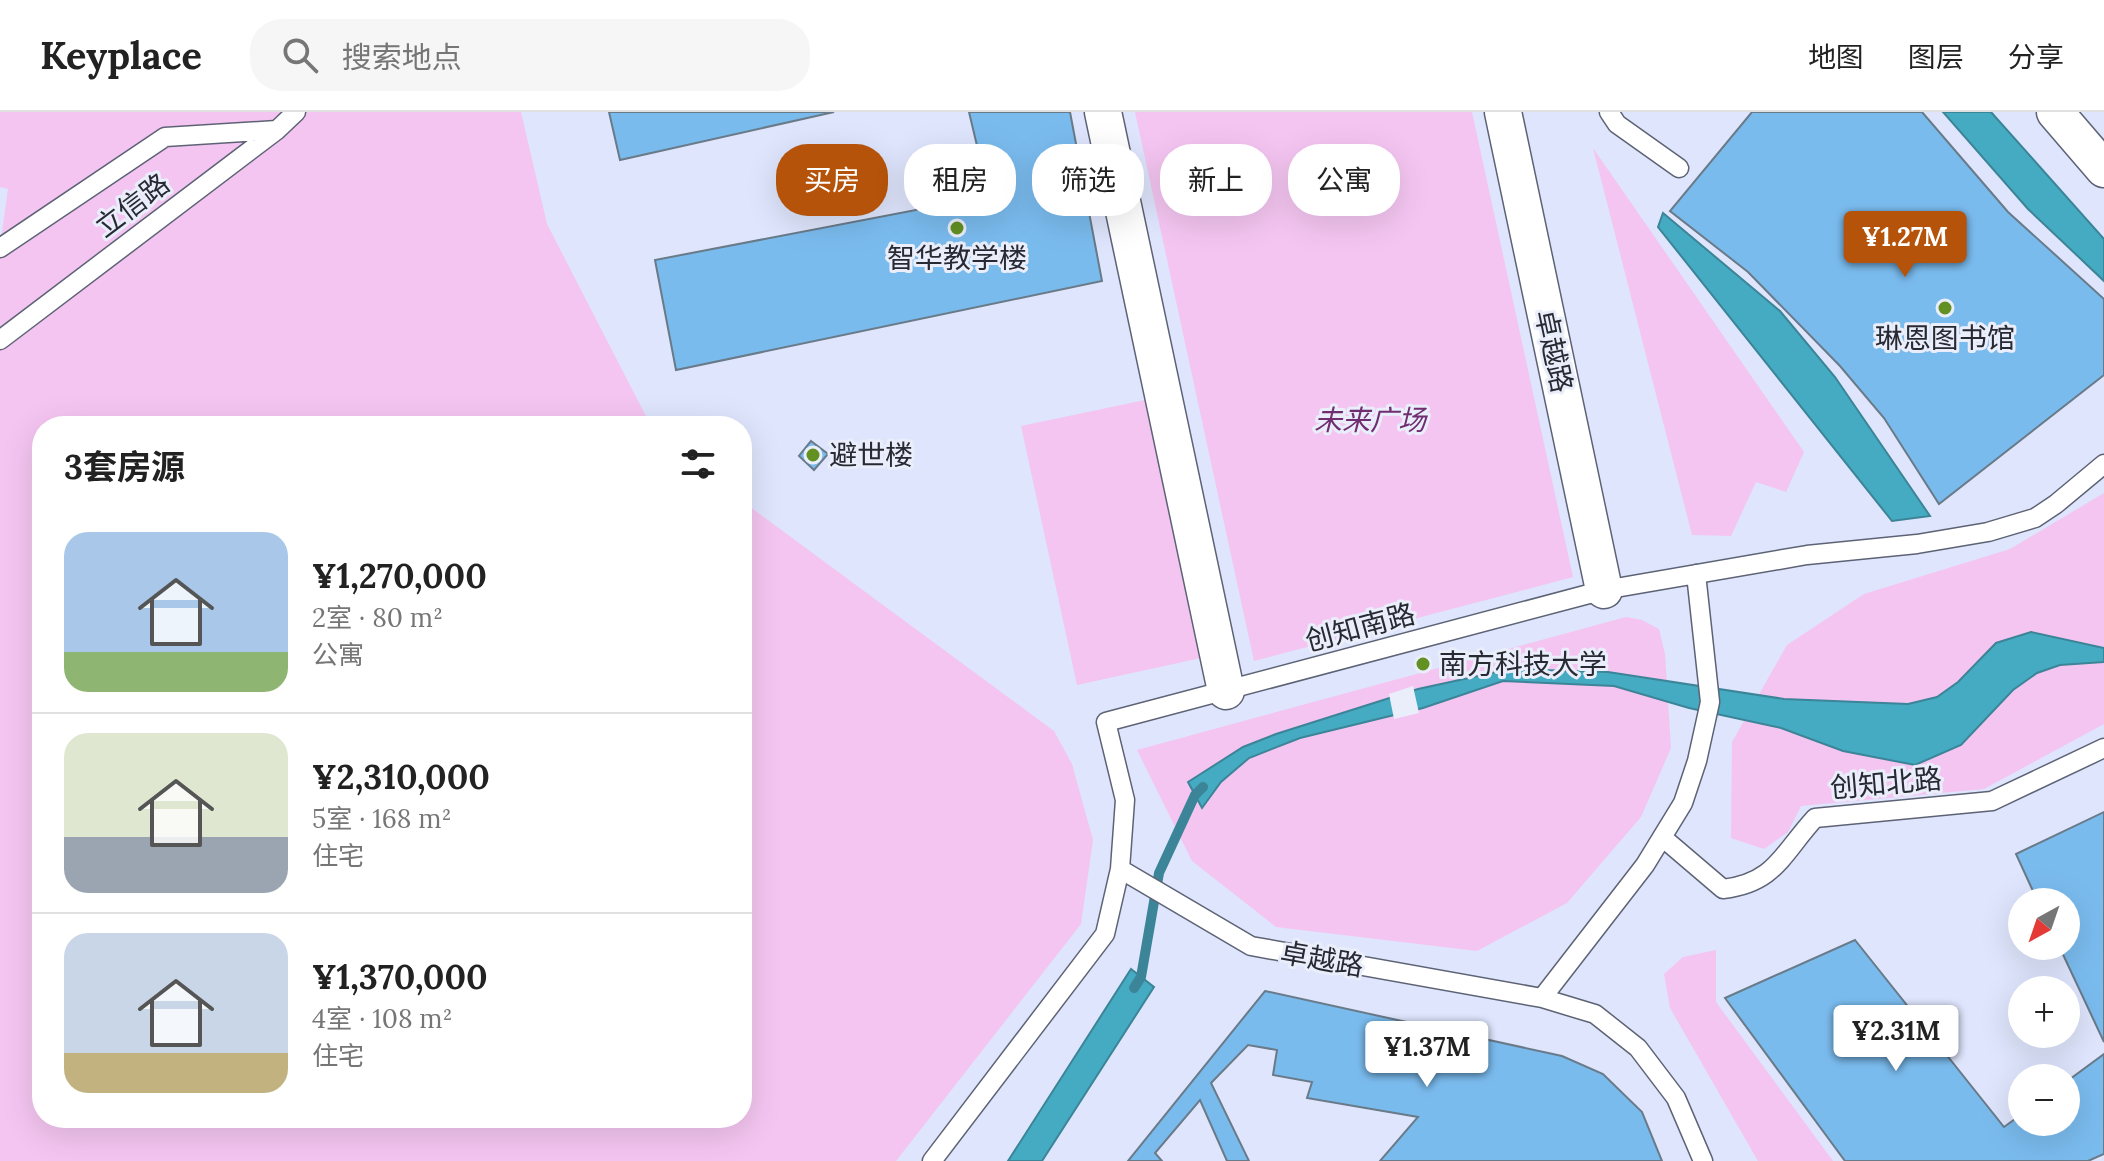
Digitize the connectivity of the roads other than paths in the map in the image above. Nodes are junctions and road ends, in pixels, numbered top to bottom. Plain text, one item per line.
1 (296, 112) edge
2 (1103, 112) edge
3 (1503, 112) edge
4 (1609, 112) edge
5 (2055, 112) edge
6 (277, 130) junction
7 (1679, 168) dead end
8 (2104, 169) edge
9 (0, 248) edge
10 (0, 340) edge
11 (2104, 464) edge
12 (1696, 574) junction
13 (1604, 590) junction
14 (1226, 691) junction
15 (2104, 748) edge
16 (1662, 837) junction
17 (1120, 869) junction
18 (1542, 998) junction
19 (932, 1161) edge
20 (1703, 1161) edge

1 - 6 lane, 立信路
2 - 14 street
3 - 13 street, 卓越路
4 - 7 lane
5 - 8 street
6 - 9 lane
6 - 10 lane, 立信路
11 - 12 lane, 创知南路
12 - 13 lane, 创知南路
12 - 16 lane
13 - 14 lane, 创知南路
14 - 17 lane, 创知南路
15 - 16 lane, 创知北路
16 - 18 lane
17 - 18 lane, 卓越路
17 - 19 lane, 创知南路
18 - 20 lane, 卓越路

